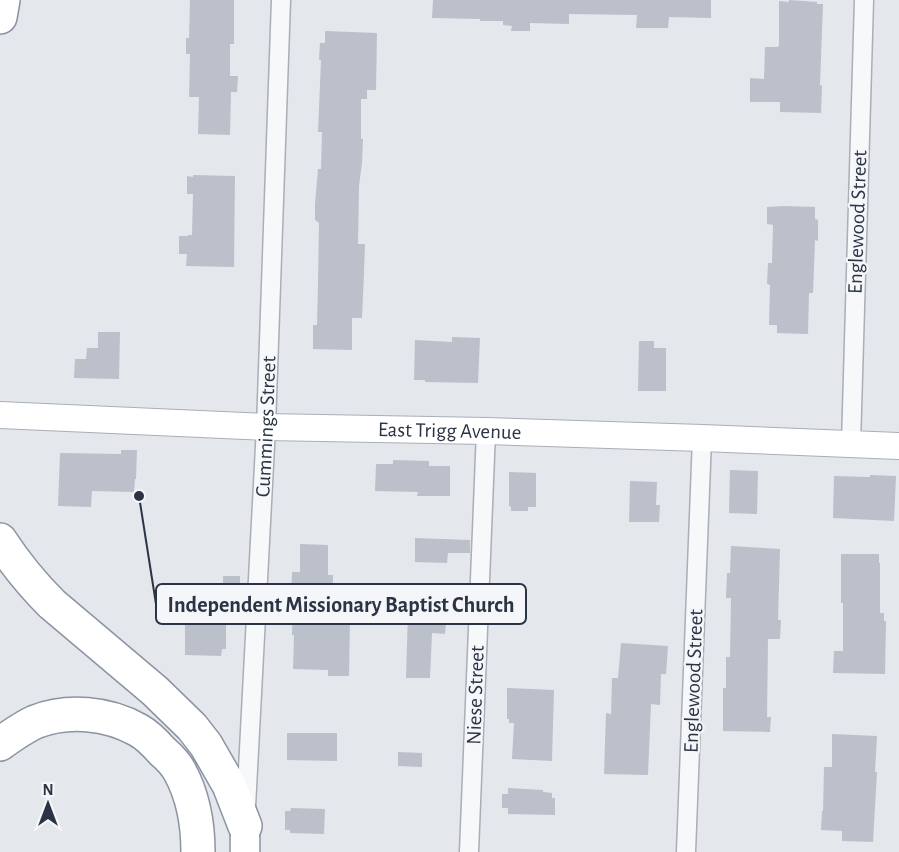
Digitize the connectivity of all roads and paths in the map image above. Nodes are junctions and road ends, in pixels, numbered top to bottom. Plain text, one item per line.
1 (3, 0) edge
2 (281, 0) edge
3 (864, 0) edge
4 (0, 17) edge
5 (9, 415) edge
6 (266, 427) junction
7 (486, 431) junction
8 (702, 438) junction
9 (851, 444) junction
10 (899, 446) edge
11 (0, 540) edge
12 (0, 744) edge
13 (244, 839) edge
14 (198, 852) edge
15 (469, 852) edge
16 (686, 852) edge

1 - 4 highway
2 - 6 street, Cummings Street
3 - 9 street, Englewood Street
5 - 6 street, East Trigg Avenue
6 - 7 street, East Trigg Avenue
6 - 13 street, Cummings Street
7 - 8 street, East Trigg Avenue
7 - 15 street, Niese Street
8 - 9 street, East Trigg Avenue
8 - 16 street, Englewood Street
9 - 10 street, East Trigg Avenue
11 - 13 highway
12 - 14 highway

